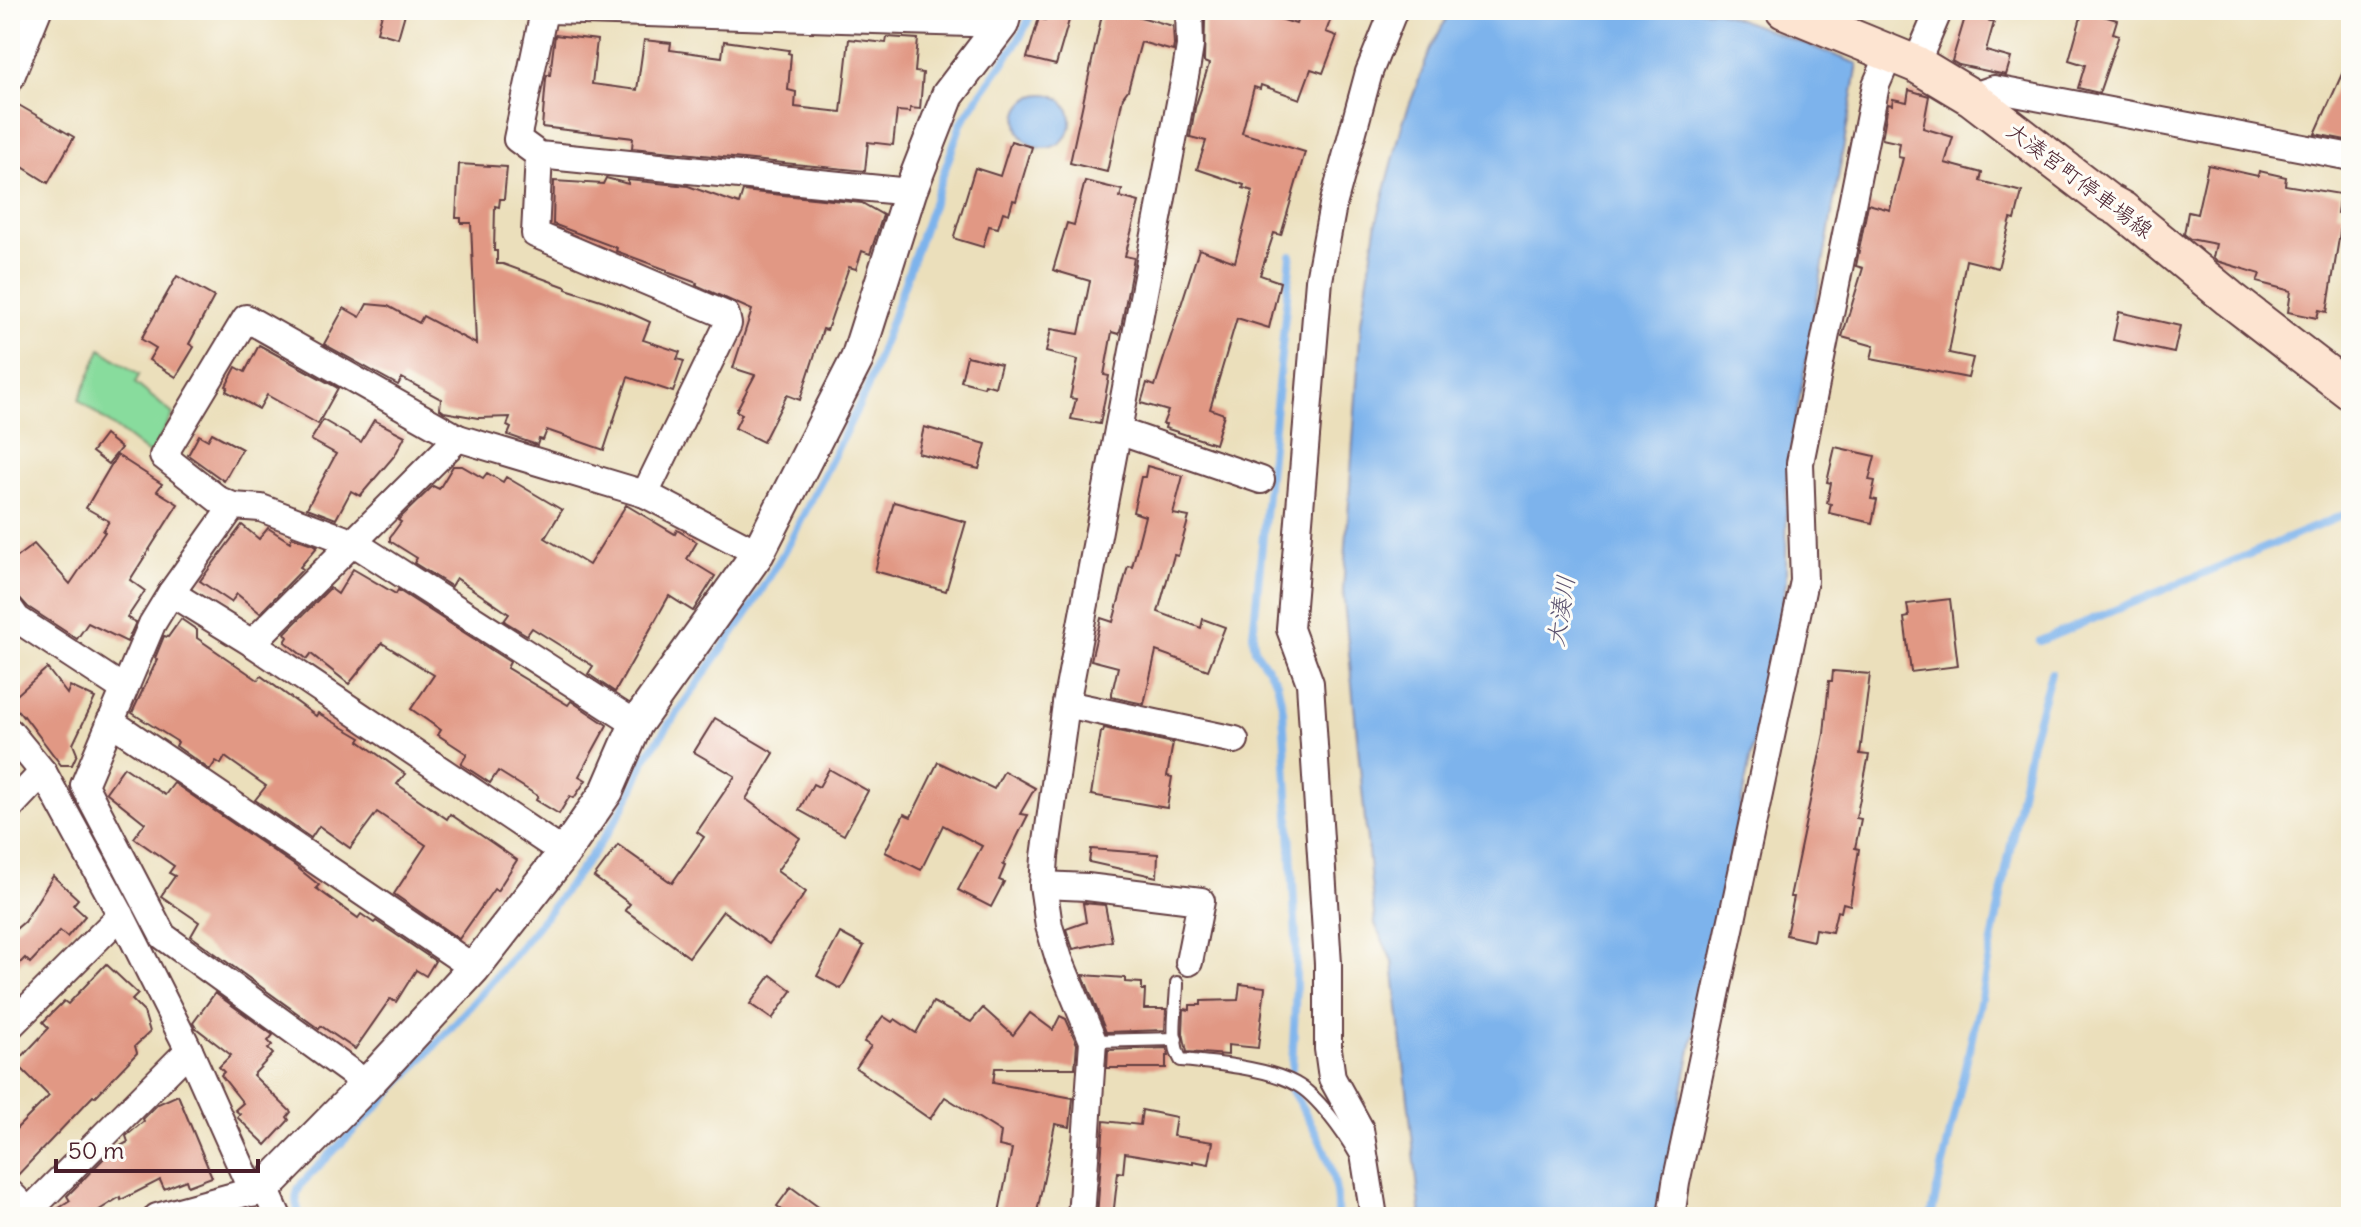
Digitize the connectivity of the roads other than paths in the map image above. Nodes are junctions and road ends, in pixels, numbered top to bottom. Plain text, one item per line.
1 (38, 10) edge
2 (1189, 10) edge
3 (1394, 10) edge
4 (1784, 10) edge
5 (1939, 10) edge
6 (619, 11) edge
7 (1004, 17) edge
8 (1903, 59) junction
9 (10, 79) edge
10 (1971, 97) junction
11 (539, 155) junction
12 (2351, 157) edge
13 (910, 192) junction
14 (2351, 392) edge
15 (1118, 431) junction
16 (458, 438) junction
17 (1261, 480) dead end
18 (645, 494) junction
19 (233, 506) junction
20 (354, 543) junction
21 (758, 553) junction
22 (171, 593) junction
23 (10, 609) edge
24 (252, 643) junction
25 (124, 689) junction
26 (1066, 704) junction
27 (110, 721) junction
28 (636, 724) junction
29 (10, 732) edge
30 (1235, 740) dead end
31 (43, 772) junction
32 (84, 785) junction
33 (10, 807) edge
34 (63, 807) junction
35 (564, 853) junction
36 (1043, 885) junction
37 (121, 915) junction
38 (474, 968) junction
39 (1183, 973) joint
40 (10, 1026) edge
41 (1176, 1039) junction
42 (1093, 1041) junction
43 (189, 1050) junction
44 (367, 1084) junction
45 (1366, 1163) junction
46 (265, 1199) edge
47 (24, 1207) edge
48 (157, 1217) edge
49 (1081, 1217) edge
50 (1374, 1217) edge
51 (1671, 1217) edge

1 - 9 street
2 - 15 street
3 - 45 street
4 - 8 main road, 大湊宮町停車場線
5 - 8 street
6 - 7 street
6 - 11 street
7 - 13 street
8 - 10 main road, 大湊宮町停車場線
8 - 51 street
10 - 12 street
10 - 14 main road, 大湊宮町停車場線
11 - 13 street
11 - 18 street
13 - 21 street
15 - 17 street
15 - 26 street
16 - 18 street
16 - 19 street
16 - 20 street
18 - 21 street
19 - 20 street
19 - 22 street
20 - 24 street
20 - 28 street
21 - 28 street
22 - 24 street
22 - 25 street
23 - 25 street
24 - 35 street
25 - 27 street
26 - 30 street
26 - 36 street
27 - 32 street
27 - 38 street
28 - 35 street
29 - 31 street
31 - 33 street
31 - 34 street
32 - 34 street
32 - 44 street
34 - 37 street
35 - 38 street
36 - 39 street
36 - 42 street
37 - 40 street
37 - 43 street
38 - 44 street
39 - 41 lane
41 - 42 lane
41 - 45 lane
42 - 49 street
43 - 46 street
43 - 47 street
44 - 46 street
45 - 50 street
46 - 48 street

